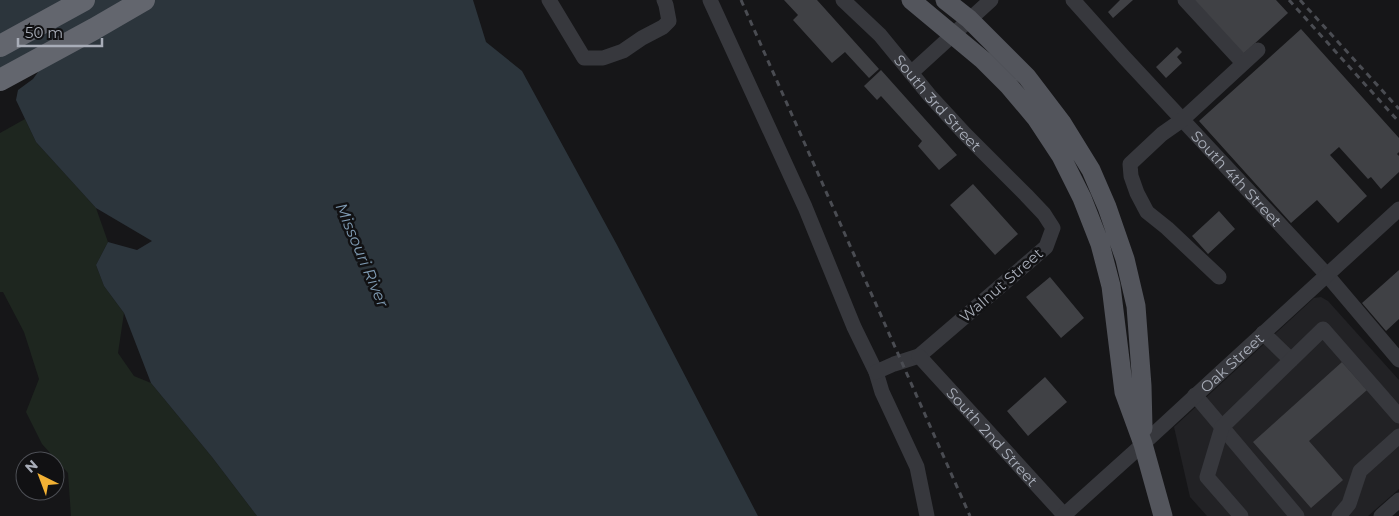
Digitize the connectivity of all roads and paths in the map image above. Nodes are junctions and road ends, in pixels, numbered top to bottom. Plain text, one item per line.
1 (144, 0) edge
2 (549, 0) edge
3 (664, 0) edge
4 (710, 0) edge
5 (843, 0) edge
6 (911, 0) edge
7 (946, 0) edge
8 (991, 0) edge
9 (1073, 0) edge
10 (1185, 0) edge
11 (81, 2) edge
12 (969, 19) junction
13 (952, 34) junction
14 (0, 46) edge
15 (1258, 50) dead end
16 (1244, 63) junction
17 (36, 69) dead end
18 (911, 73) junction
19 (0, 80) edge
20 (0, 87) edge
21 (1182, 120) junction
22 (1035, 205) joint
23 (1399, 209) edge
24 (1326, 275) junction
25 (1218, 277) dead end
26 (1264, 333) junction
27 (919, 356) junction
28 (1291, 360) junction
29 (1399, 360) edge
30 (876, 372) junction
31 (1195, 396) junction
32 (1399, 416) edge
33 (1222, 427) junction
34 (1399, 436) edge
35 (1143, 444) junction
36 (1399, 500) edge
37 (927, 516) edge
38 (1064, 516) edge
39 (1163, 516) edge
40 (1241, 516) edge
41 (1297, 516) edge
42 (1339, 516) edge
43 (1381, 516) edge

1 - 19 highway
2 - 3 street
4 - 30 street
5 - 18 street, South 3rd Street
6 - 13 main road
7 - 12 main road
8 - 12 street
9 - 21 street, South 4th Street
10 - 16 street
11 - 14 highway
12 - 13 street
12 - 35 main road
13 - 18 street
13 - 35 main road
15 - 16 street
16 - 21 street
17 - 20 street
18 - 22 street, South 3rd Street
21 - 24 street, South 4th Street
21 - 25 street
22 - 27 street, Walnut Street
23 - 24 street, Oak Street
24 - 26 street, Oak Street
24 - 29 street, South 4th Street
26 - 28 street
26 - 31 street, Oak Street
27 - 30 street
27 - 38 street, South 2nd Street
28 - 32 street
28 - 33 street
30 - 37 street
31 - 33 street
31 - 35 street, Oak Street
33 - 40 street
33 - 41 street
34 - 42 street
35 - 38 street, Oak Street
35 - 39 main road
36 - 43 street

